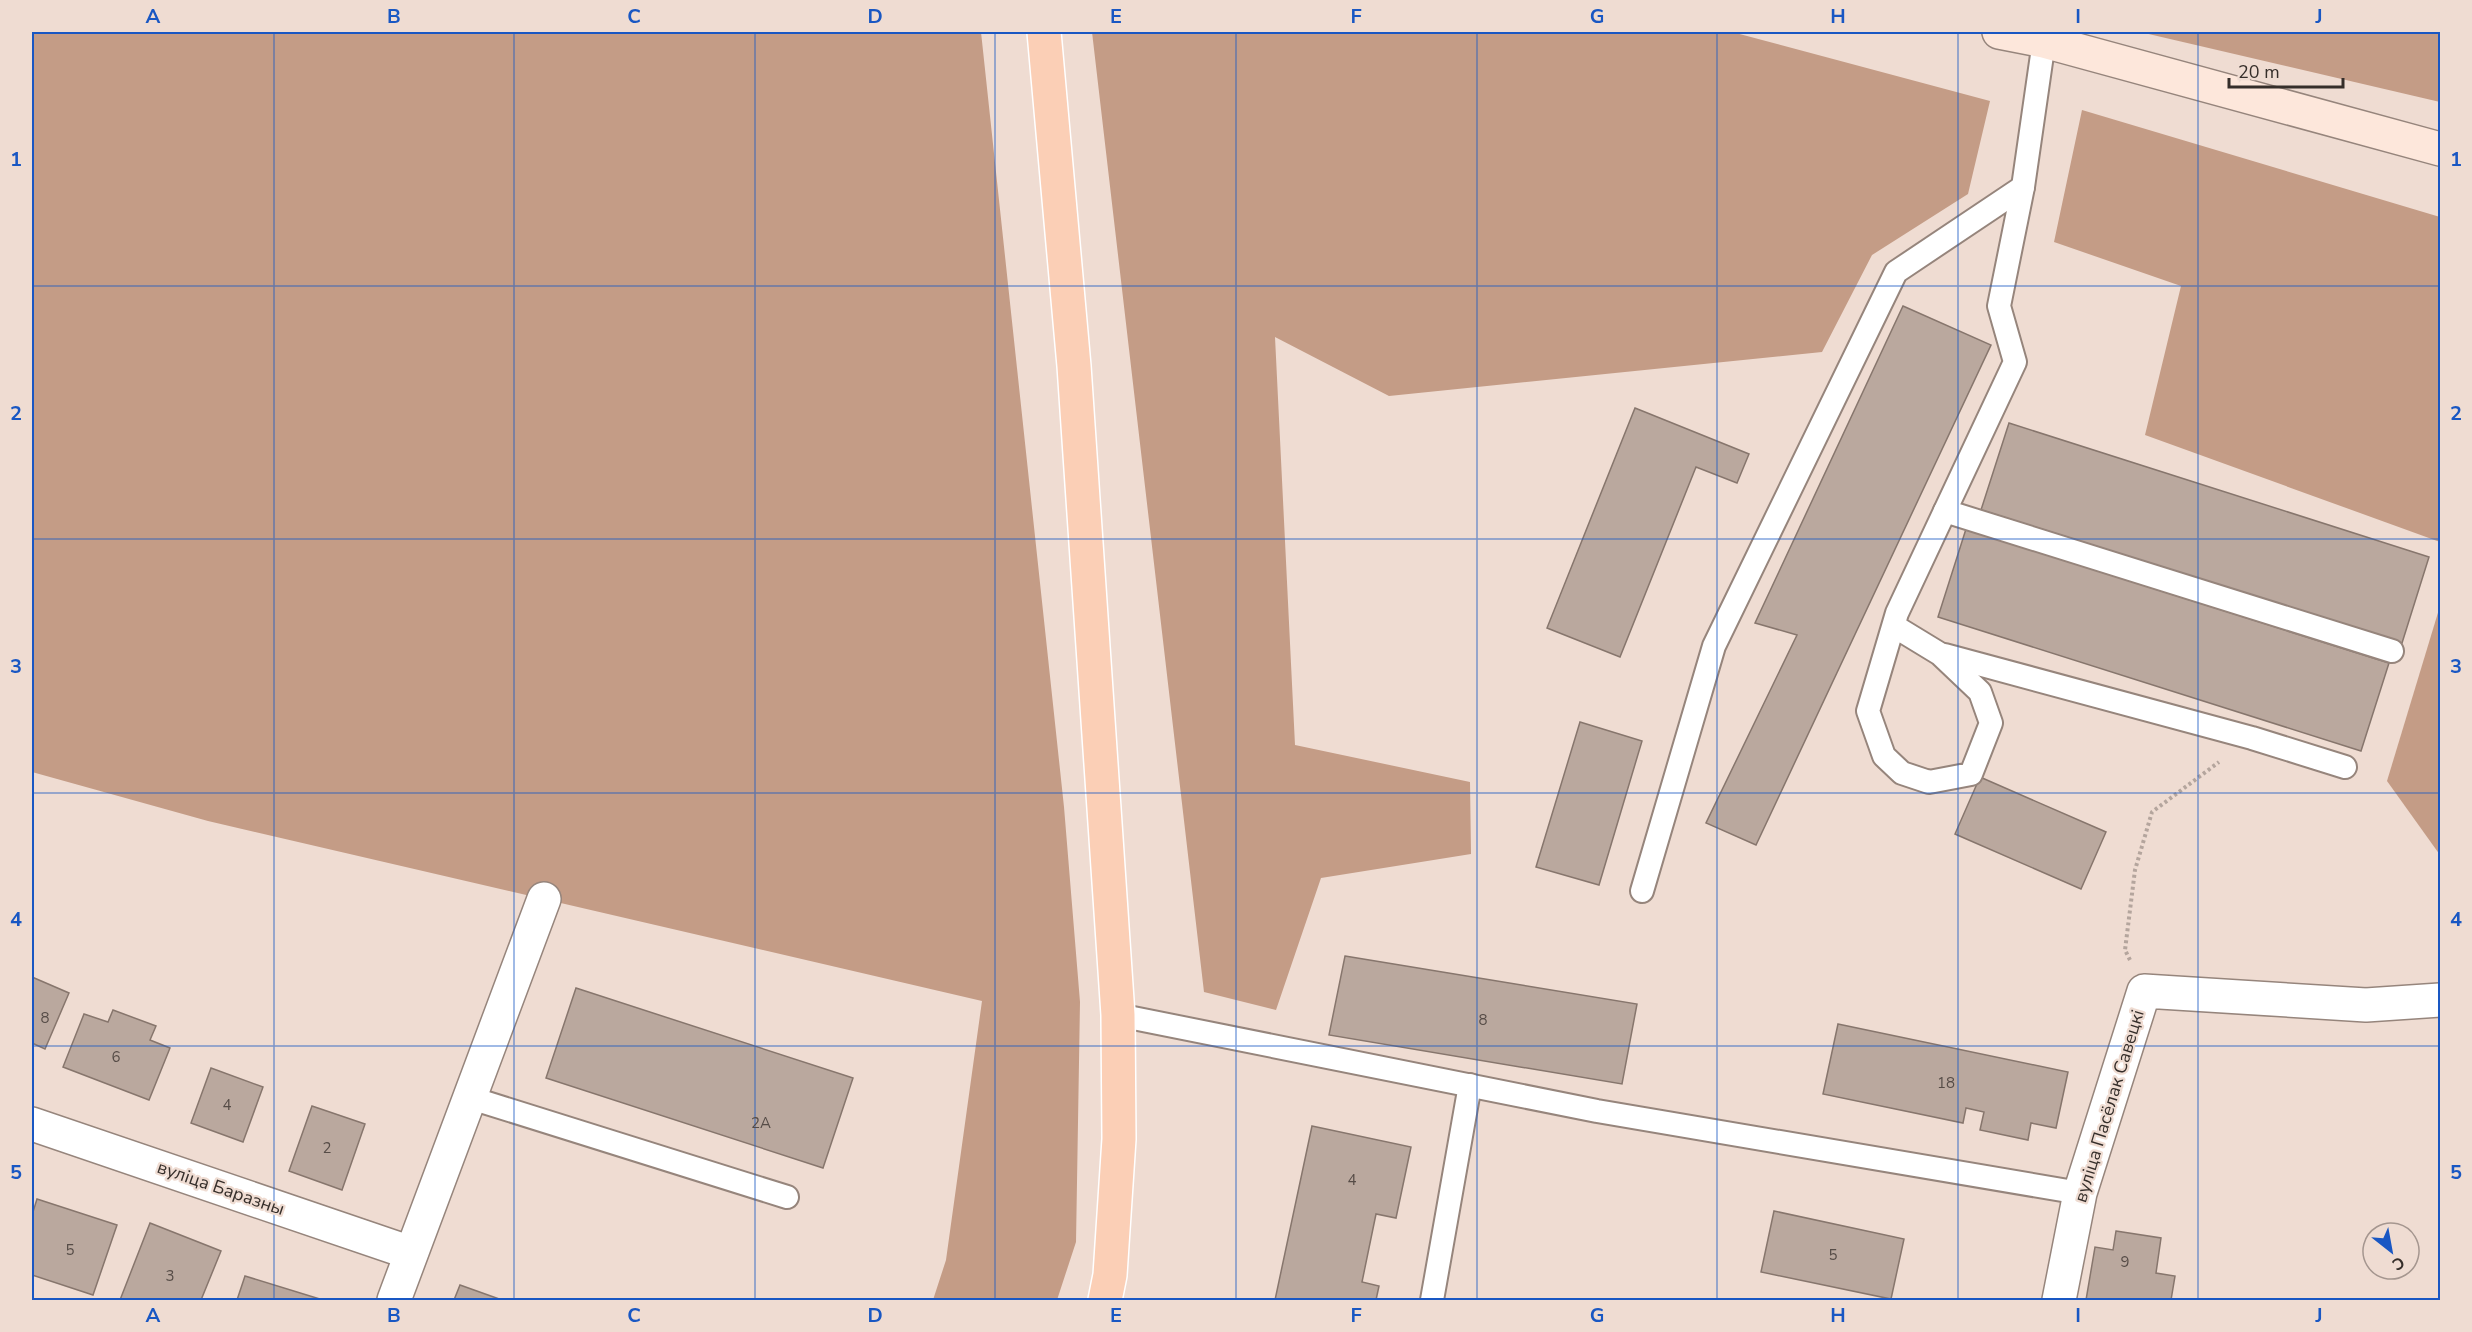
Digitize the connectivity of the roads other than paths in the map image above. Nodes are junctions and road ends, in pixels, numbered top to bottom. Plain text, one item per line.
1 (1044, 32) edge
2 (1999, 32) edge
3 (2044, 40) junction
4 (2440, 149) edge
5 (2023, 187) junction
6 (1945, 511) junction
7 (1894, 626) junction
8 (2392, 651) dead end
9 (1940, 654) junction
10 (2345, 767) dead end
11 (1642, 891) dead end
12 (544, 899) dead end
13 (2440, 1000) edge
14 (1118, 1015) junction
15 (1470, 1085) junction
16 (471, 1098) junction
17 (32, 1124) edge
18 (2080, 1193) junction
19 (787, 1197) dead end
20 (411, 1252) junction
21 (394, 1300) edge
22 (1105, 1300) edge
23 (1432, 1300) edge
24 (2059, 1300) edge

1 - 14 main road
2 - 3 street
3 - 4 street
3 - 5 lane
5 - 6 lane
5 - 11 lane
6 - 7 lane
6 - 8 lane
7 - 9 lane
7 - 9 lane
9 - 10 lane
12 - 16 street
13 - 18 street, вуліца Пасёлак Савецкі
14 - 15 lane
14 - 22 main road
15 - 18 lane
15 - 23 lane
16 - 19 lane
16 - 20 street
17 - 20 street, вуліца Баразны
18 - 24 street, вуліца Пасёлак Савецкі
20 - 21 street

